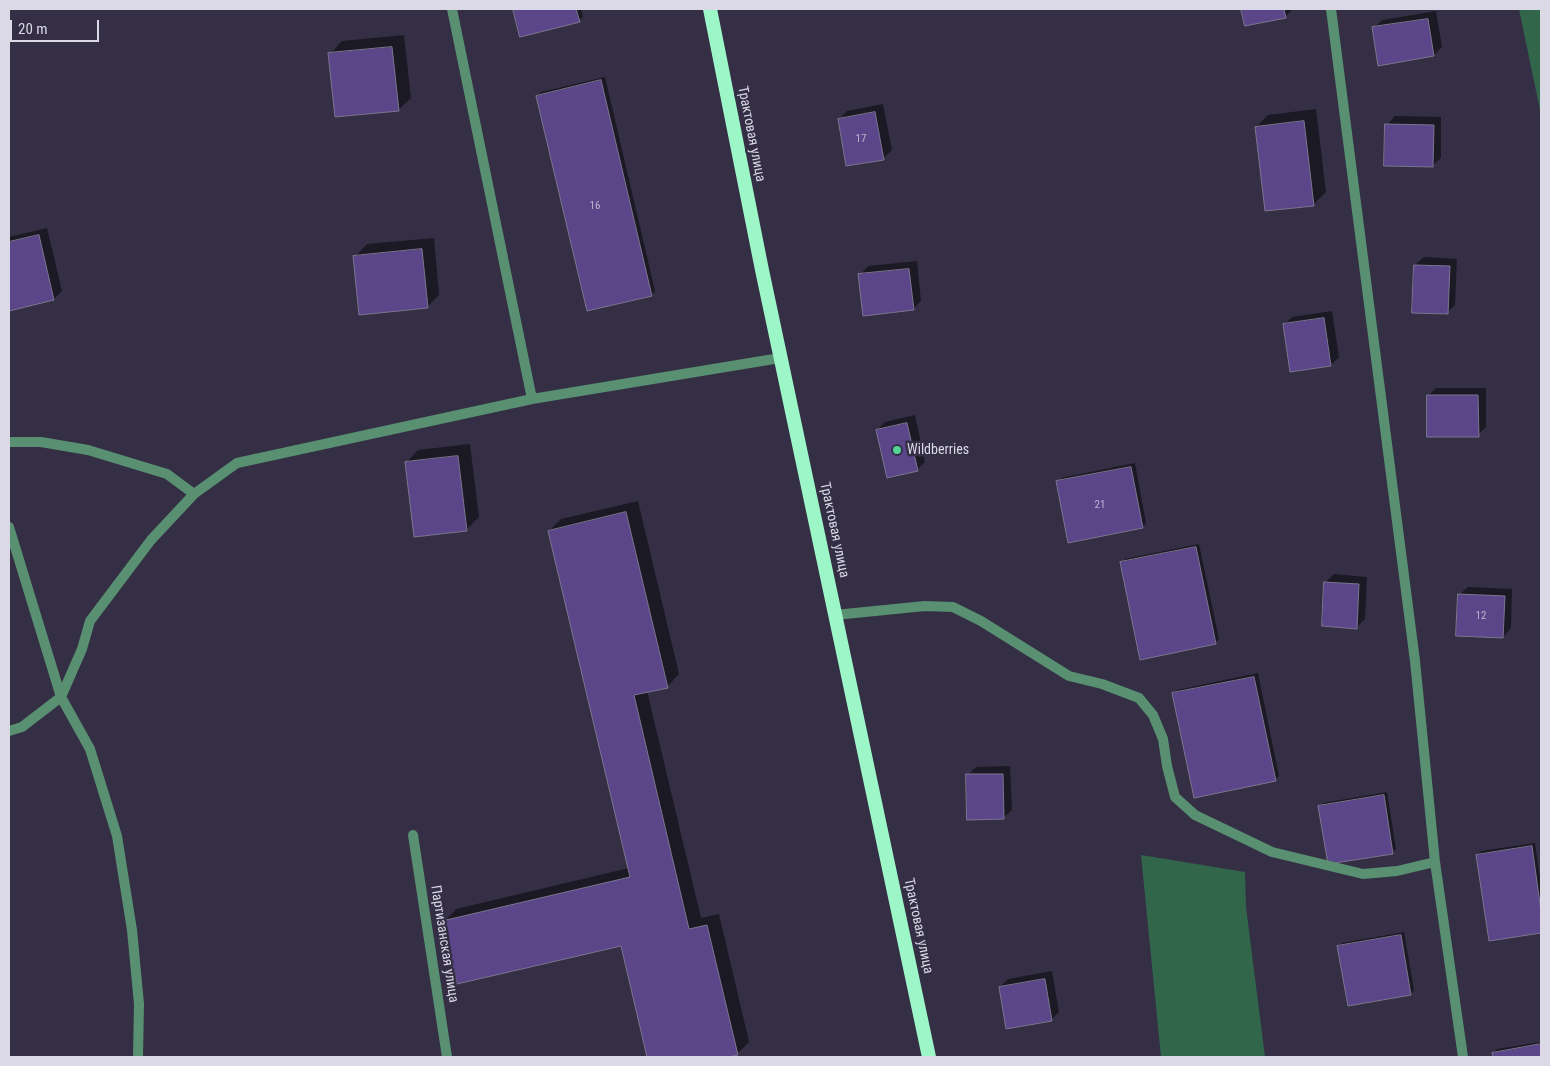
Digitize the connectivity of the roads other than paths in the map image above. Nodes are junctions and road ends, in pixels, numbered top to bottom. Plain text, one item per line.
1 (452, 9) edge
2 (710, 9) edge
3 (1331, 9) edge
4 (780, 358) junction
5 (532, 399) junction
6 (9, 442) edge
7 (194, 494) junction
8 (9, 527) edge
9 (835, 615) junction
10 (61, 697) junction
11 (9, 732) edge
12 (413, 835) dead end
13 (1435, 862) junction
14 (138, 1057) edge
15 (447, 1057) edge
16 (929, 1057) edge
17 (1463, 1057) edge

1 - 5 street
2 - 4 highway, Трактовая улица
3 - 13 street
4 - 5 street
4 - 9 highway, Трактовая улица
5 - 7 street
6 - 7 street
7 - 10 street
8 - 10 street
9 - 13 street
9 - 16 highway, Трактовая улица
10 - 11 street
10 - 14 street
12 - 15 street, Партизанская улица
13 - 17 street

